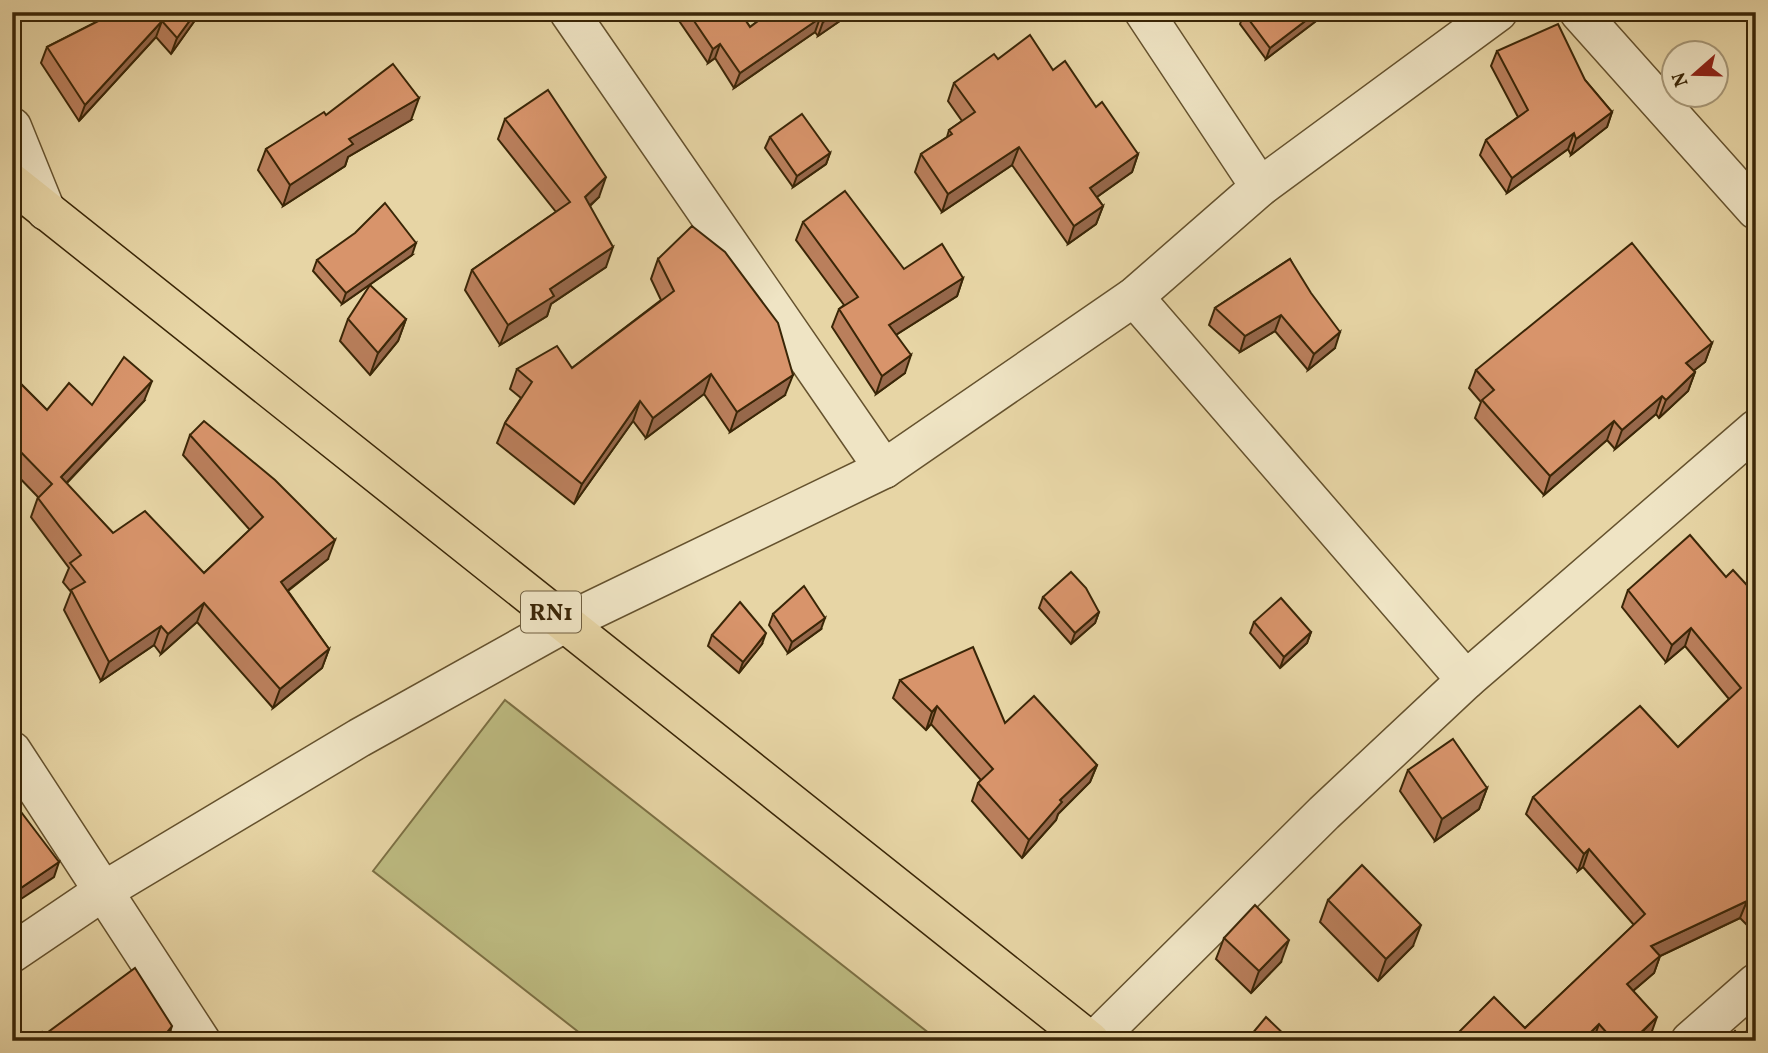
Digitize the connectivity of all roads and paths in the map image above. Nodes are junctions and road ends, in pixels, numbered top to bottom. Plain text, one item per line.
1 (569, 12) edge
2 (1144, 12) edge
3 (1498, 12) edge
4 (1579, 12) edge
5 (12, 127) edge
6 (12, 183) edge
7 (1260, 187) junction
8 (1756, 210) edge
9 (46, 211) junction
10 (1134, 297) junction
11 (1756, 429) edge
12 (884, 469) junction
13 (565, 623) junction
14 (1466, 680) junction
15 (12, 751) edge
16 (105, 890) junction
17 (12, 953) edge
18 (1756, 983) edge
19 (1078, 1037) edge
20 (201, 1041) edge
21 (1690, 1041) edge

1 - 12 street
2 - 7 street
3 - 7 street
4 - 8 street
5 - 9 street
6 - 9 highway, RN1
7 - 10 street
9 - 13 highway, RN1
10 - 12 street
10 - 14 street
11 - 14 street
12 - 13 street
13 - 16 street
13 - 19 highway, RN1
14 - 19 street
15 - 16 street
16 - 17 street
16 - 20 street
18 - 21 street

